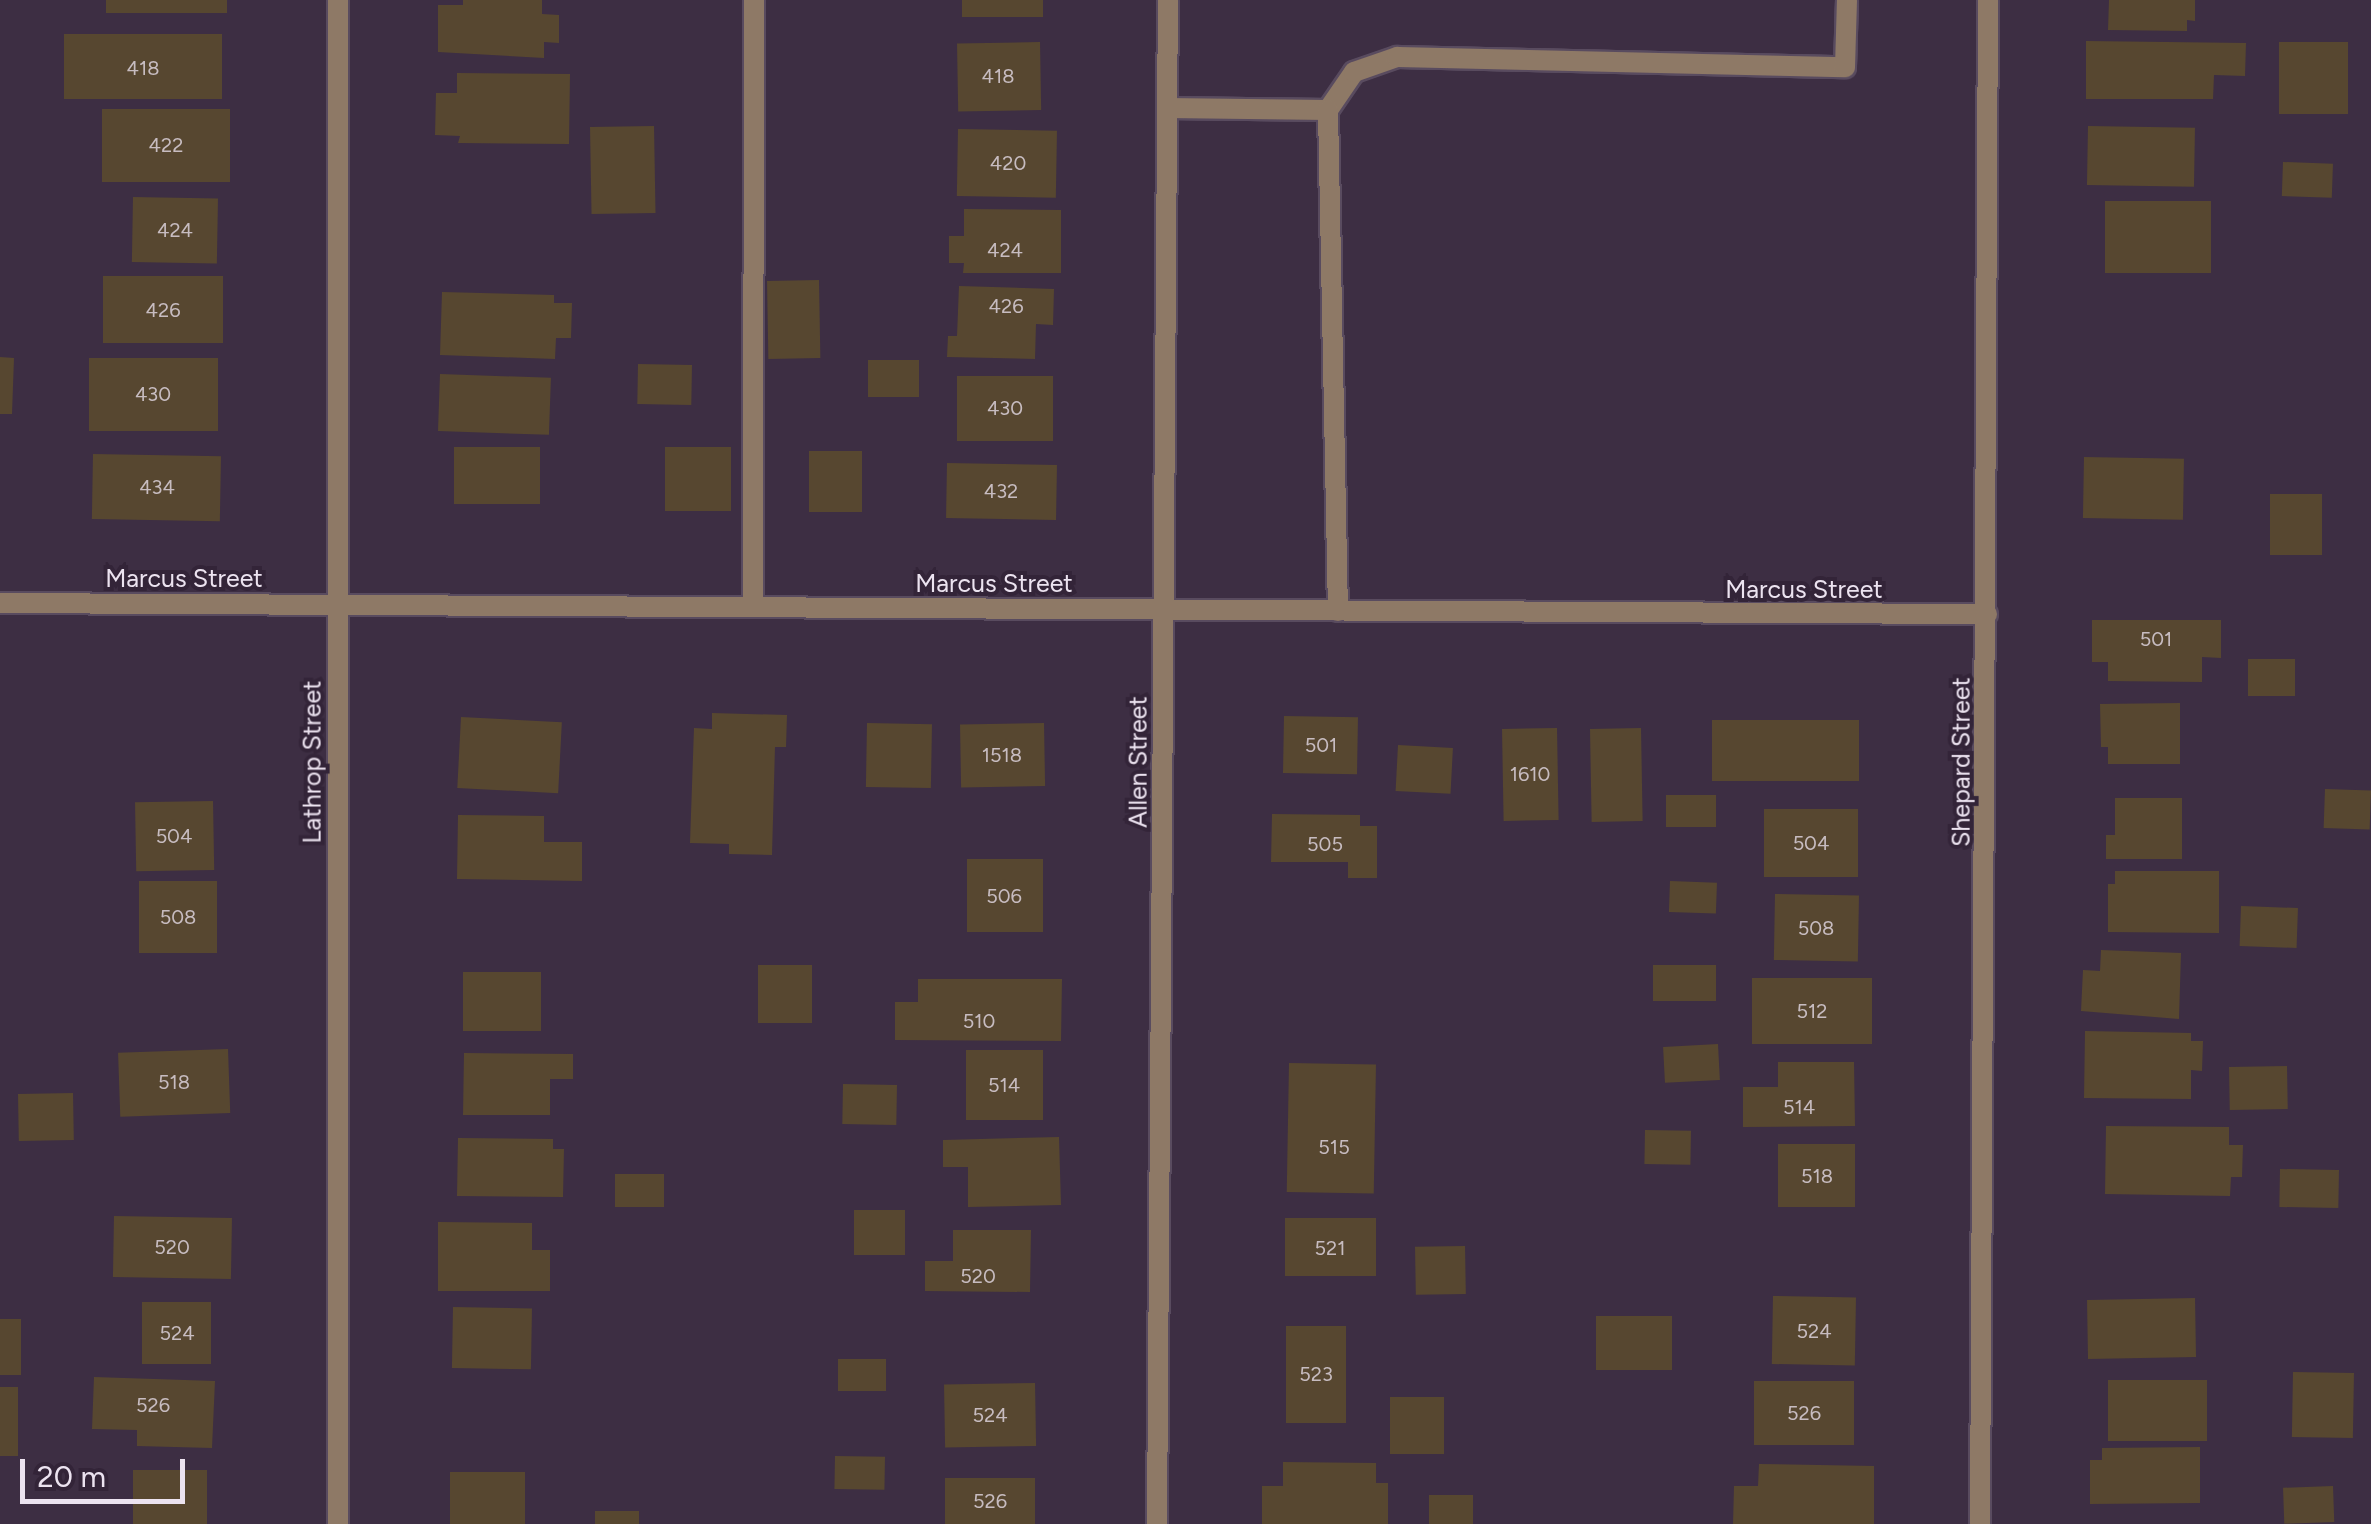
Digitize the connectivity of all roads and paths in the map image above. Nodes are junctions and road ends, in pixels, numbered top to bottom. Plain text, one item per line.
1 (338, 0) edge
2 (754, 0) edge
3 (1168, 0) edge
4 (1846, 0) edge
5 (1988, 0) edge
6 (1167, 108) junction
7 (1328, 110) junction
8 (0, 603) edge
9 (337, 603) junction
10 (753, 607) junction
11 (1164, 610) junction
12 (1338, 611) junction
13 (1987, 614) junction
14 (338, 1524) edge
15 (1157, 1524) edge
16 (1980, 1524) edge

1 - 9 street, Lathrop Street
2 - 10 street
3 - 6 street, Allen Street
4 - 7 street
5 - 13 street, Shepard Street
6 - 7 street
6 - 11 street, Allen Street
7 - 12 street
8 - 9 street, Marcus Street
9 - 10 street, Marcus Street
9 - 14 street, Lathrop Street
10 - 11 street, Marcus Street
11 - 12 street, Marcus Street
11 - 15 street, Allen Street
12 - 13 street, Marcus Street
13 - 16 street, Shepard Street

